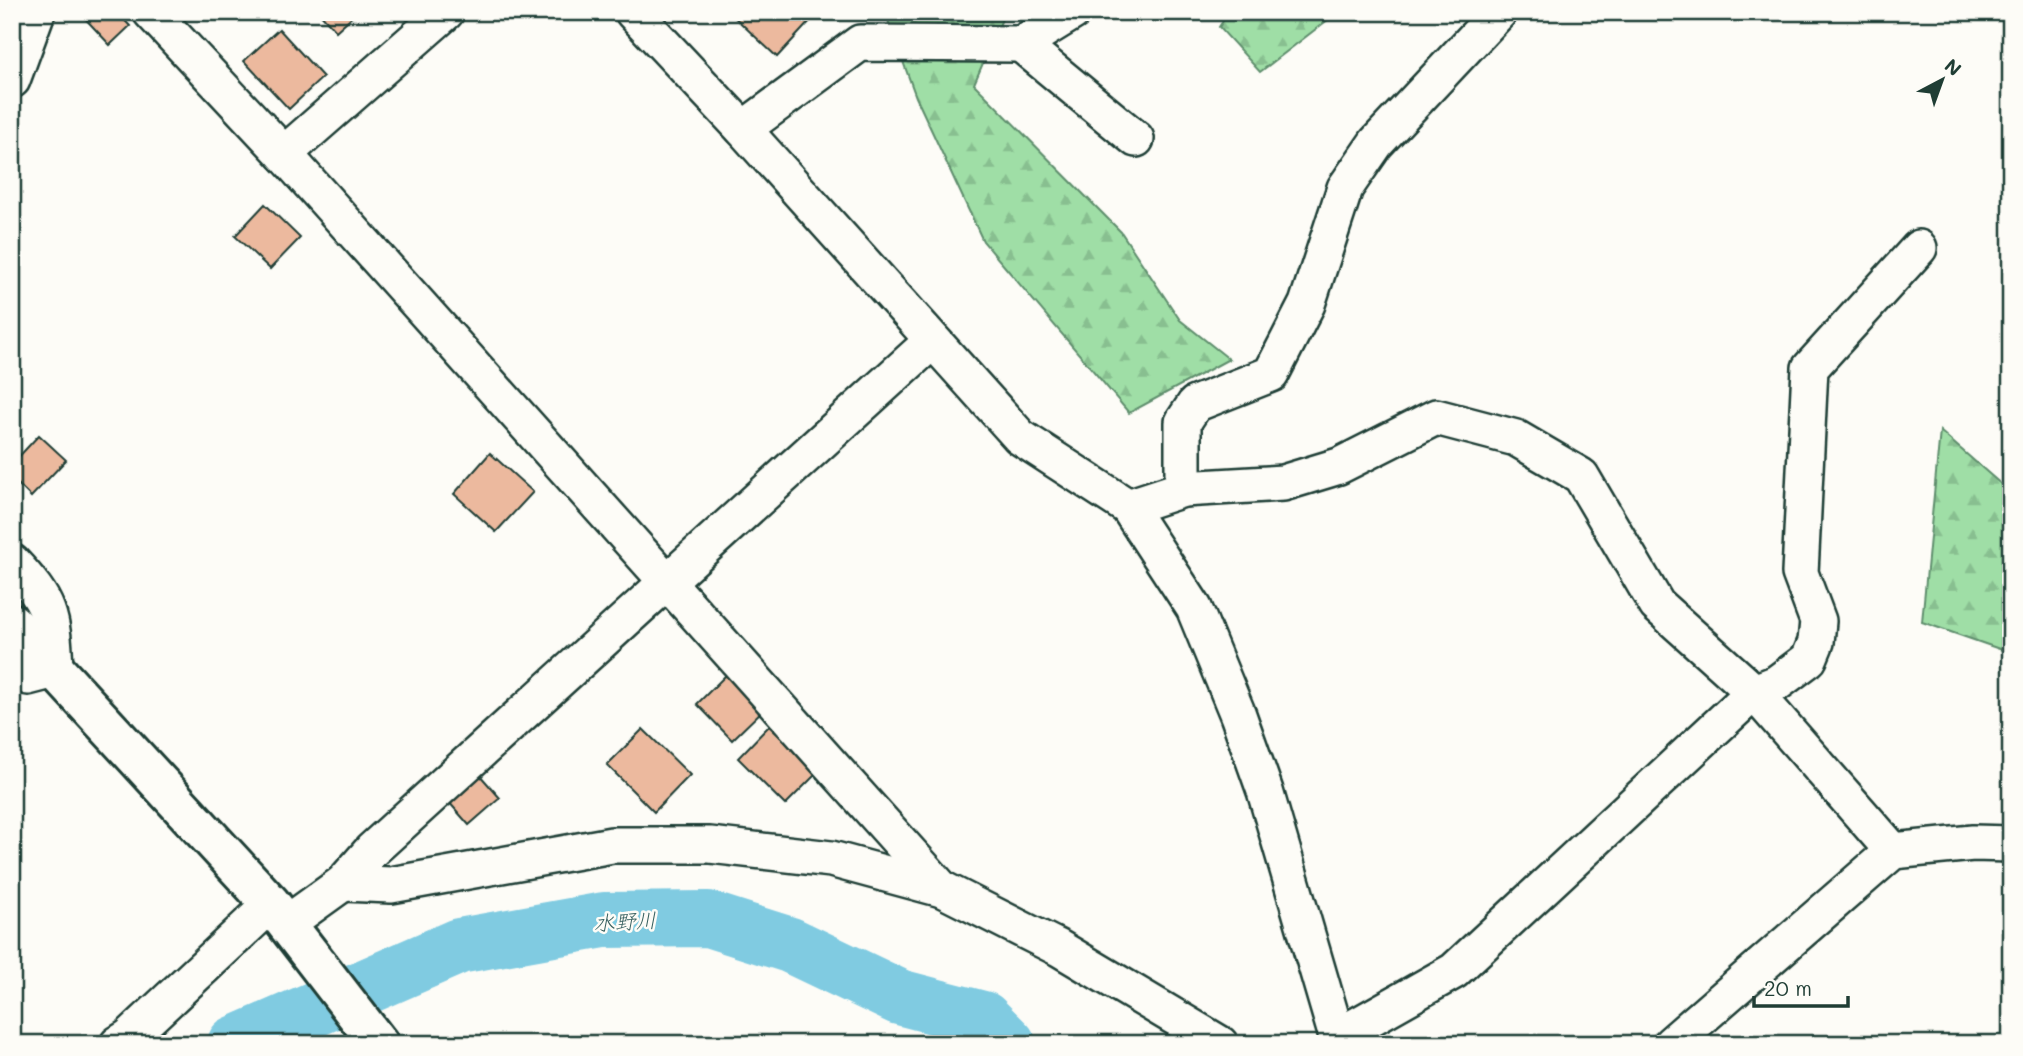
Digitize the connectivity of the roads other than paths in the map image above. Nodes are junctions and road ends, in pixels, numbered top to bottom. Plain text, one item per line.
1 (37, 12) edge
2 (151, 12) edge
3 (446, 12) edge
4 (633, 12) edge
5 (1073, 12) edge
6 (1500, 12) edge
7 (1021, 44) junction
8 (12, 80) edge
9 (743, 129) junction
10 (1136, 139) dead end
11 (284, 154) junction
12 (1919, 248) dead end
13 (932, 341) junction
14 (1183, 489) junction
15 (1128, 507) junction
16 (12, 562) edge
17 (666, 584) junction
18 (12, 623) edge
19 (12, 667) edge
20 (55, 670) junction
21 (1754, 692) junction
22 (2011, 844) edge
23 (1893, 850) junction
24 (342, 883) junction
25 (942, 889) junction
26 (285, 922) junction
27 (1338, 1040) edge
28 (118, 1044) edge
29 (379, 1044) edge
30 (1220, 1044) edge
31 (1671, 1044) edge

1 - 8 street
2 - 11 street
3 - 11 street
4 - 9 street
5 - 7 street
6 - 14 street
7 - 9 street
7 - 10 street
9 - 13 street
11 - 17 street
12 - 21 street
13 - 15 street
13 - 17 street
14 - 15 street
14 - 21 street
15 - 27 street
16 - 20 street
17 - 24 street
17 - 25 street
18 - 20 street
19 - 20 street
20 - 26 street
21 - 23 street
21 - 27 street
22 - 23 street
23 - 31 street
24 - 25 street
24 - 26 street
25 - 30 street
26 - 28 street
26 - 29 street

